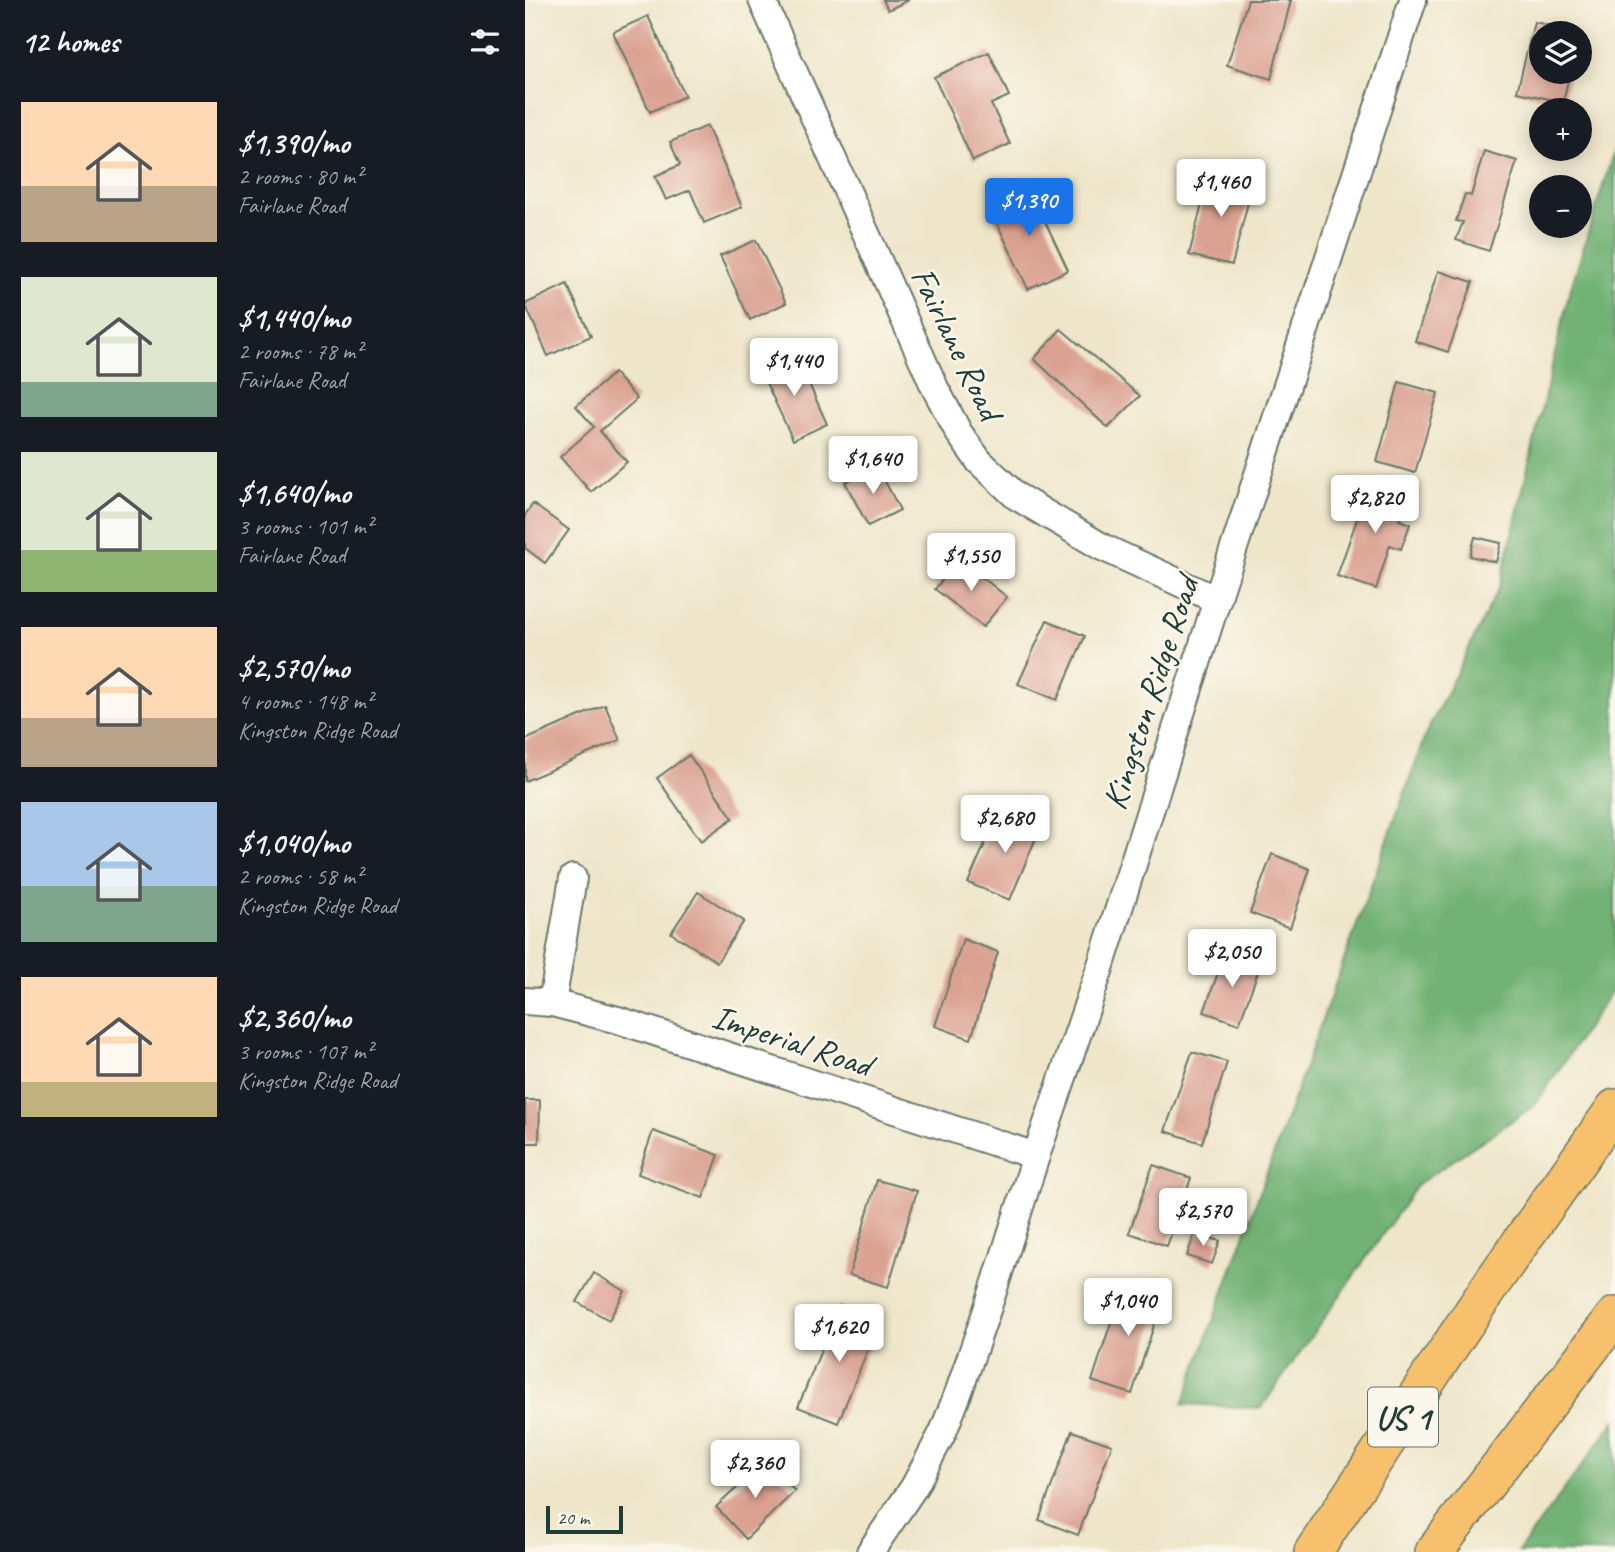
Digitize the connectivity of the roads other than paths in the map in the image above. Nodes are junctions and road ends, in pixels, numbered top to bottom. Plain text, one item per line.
1 (762, 0) edge
2 (1413, 0) edge
3 (1217, 600) junction
4 (573, 878) dead end
5 (525, 1001) edge
6 (552, 1003) junction
7 (1615, 1108) edge
8 (1036, 1156) junction
9 (1615, 1316) edge
10 (870, 1552) edge
11 (1313, 1552) edge
12 (1434, 1552) edge

1 - 3 street, Fairlane Road
2 - 3 street, Kingston Ridge Road
3 - 8 street, Kingston Ridge Road
4 - 6 street
5 - 6 street, Imperial Road
6 - 8 street, Imperial Road
7 - 11 highway, US 1
8 - 10 street, Kingston Ridge Road
9 - 12 highway

